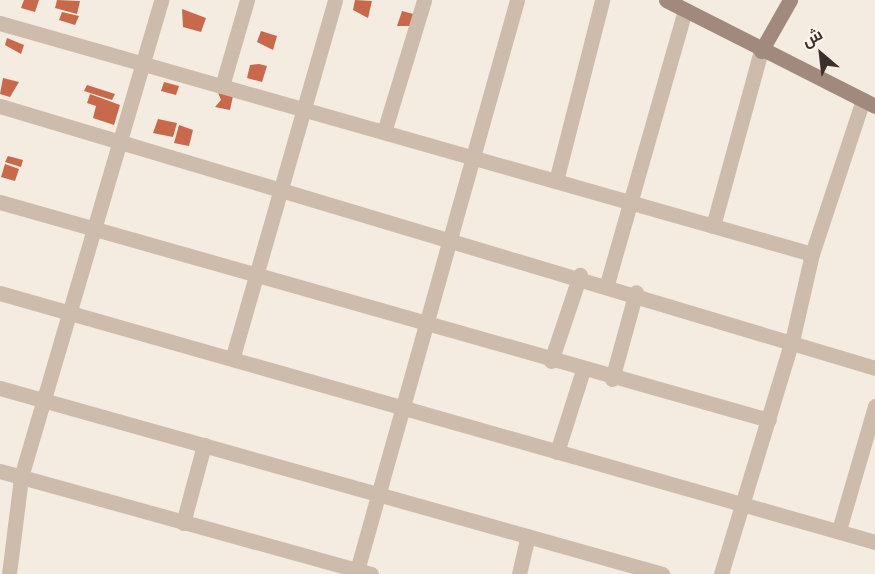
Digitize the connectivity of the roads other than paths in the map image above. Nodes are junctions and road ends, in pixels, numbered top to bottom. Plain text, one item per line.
1 (161, 0) edge
2 (247, 0) edge
3 (335, 0) edge
4 (424, 0) edge
5 (517, 0) edge
6 (602, 0) edge
7 (666, 0) edge
8 (790, 0) edge
9 (685, 10) junction
10 (0, 24) edge
11 (761, 51) junction
12 (141, 63) junction
13 (222, 86) junction
14 (869, 103) edge
15 (0, 106) edge
16 (303, 109) junction
17 (384, 132) junction
18 (118, 141) junction
19 (475, 158) junction
20 (556, 181) junction
21 (279, 189) junction
22 (0, 202) edge
23 (631, 202) junction
24 (713, 226) junction
25 (92, 230) junction
26 (452, 238) junction
27 (812, 254) junction
28 (255, 275) junction
29 (580, 275) junction
30 (608, 284) junction
31 (636, 292) junction
32 (0, 293) edge
33 (71, 314) junction
34 (428, 324) junction
35 (792, 340) junction
36 (233, 356) junction
37 (551, 361) junction
38 (875, 368) edge
39 (584, 370) junction
40 (612, 379) junction
41 (0, 388) edge
42 (45, 399) junction
43 (404, 405) junction
44 (875, 406) edge
45 (769, 420) junction
46 (204, 445) junction
47 (557, 452) junction
48 (0, 471) edge
49 (21, 477) junction
50 (379, 495) junction
51 (745, 502) junction
52 (183, 523) junction
53 (839, 530) junction
54 (528, 536) junction
55 (875, 542) edge
56 (10, 572) edge
57 (362, 573) edge
58 (519, 574) edge
59 (662, 574) edge
60 (721, 574) edge

1 - 12 street
2 - 13 street
3 - 16 street
4 - 17 street
5 - 19 street
6 - 20 street
7 - 9 street
8 - 11 street
9 - 11 street
9 - 23 street
10 - 12 street
11 - 14 street
11 - 24 street
12 - 13 street
12 - 18 street
13 - 16 street
14 - 27 street
15 - 18 street
16 - 17 street
16 - 21 street
17 - 19 street
18 - 21 street
18 - 25 street
19 - 20 street
19 - 26 street
20 - 23 street
21 - 26 street
21 - 28 street
22 - 25 street
23 - 24 street
23 - 30 street
24 - 27 street
25 - 28 street
25 - 33 street
26 - 29 street
26 - 34 street
27 - 35 street
28 - 34 street
28 - 36 street
29 - 30 street
29 - 37 street
30 - 31 street
31 - 35 street
31 - 40 street
32 - 33 street
33 - 36 street
33 - 42 street
34 - 37 street
34 - 43 street
35 - 38 street
35 - 45 street
36 - 43 street
37 - 39 street
39 - 40 street
39 - 47 street
40 - 45 street
41 - 42 street
42 - 46 street
42 - 49 street
43 - 47 street
43 - 50 street
44 - 53 street
45 - 51 street
46 - 50 street
46 - 52 street
47 - 51 street
48 - 49 street
49 - 52 street
49 - 56 street
50 - 54 street
50 - 57 street
51 - 53 street
51 - 60 street
52 - 57 street
53 - 55 street
54 - 58 street
54 - 59 street

